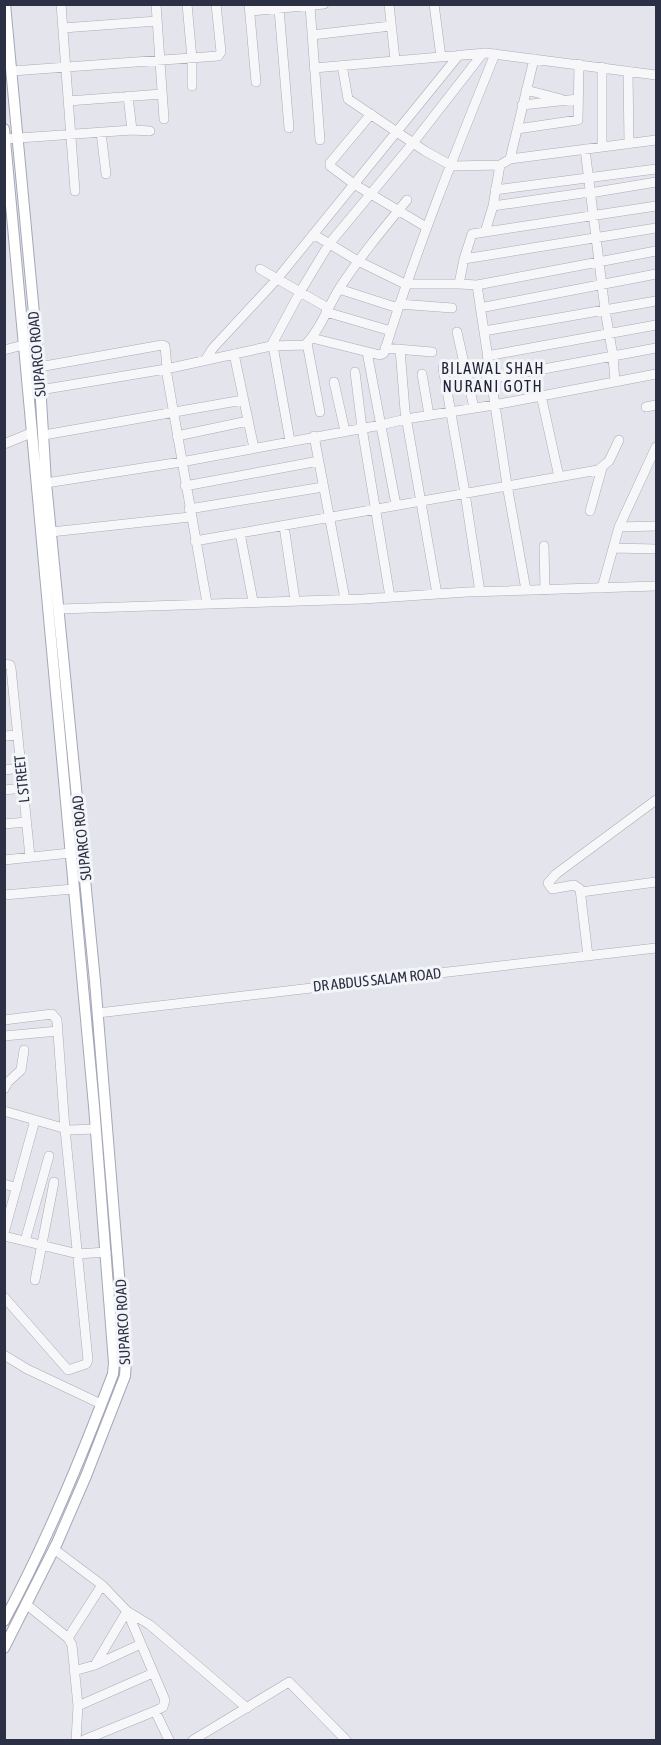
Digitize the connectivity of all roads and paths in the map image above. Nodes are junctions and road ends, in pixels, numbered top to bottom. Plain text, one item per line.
1 (5, 4) edge
2 (61, 4) edge
3 (156, 4) edge
4 (188, 4) edge
5 (216, 4) edge
6 (324, 4) edge
7 (389, 4) edge
8 (434, 4) edge
9 (310, 6) edge
10 (249, 8) edge
11 (279, 9) junction
12 (157, 21) junction
13 (391, 26) junction
14 (63, 28) junction
15 (312, 35) junction
16 (483, 53) junction
17 (495, 54) junction
18 (459, 55) junction
19 (441, 57) junction
20 (192, 59) junction
21 (534, 59) junction
22 (160, 60) junction
23 (395, 60) junction
24 (579, 64) junction
25 (342, 65) junction
26 (602, 67) junction
27 (314, 68) junction
28 (66, 69) junction
29 (12, 71) junction
30 (628, 71) junction
31 (657, 75) edge
32 (256, 82) dead end
33 (192, 86) dead end
34 (526, 90) junction
35 (162, 94) junction
36 (128, 96) junction
37 (578, 99) junction
38 (68, 101) junction
39 (562, 101) junction
40 (522, 105) junction
41 (370, 114) junction
42 (164, 119) dead end
43 (289, 128) dead end
44 (517, 129) junction
45 (132, 130) junction
46 (150, 131) dead end
47 (101, 132) junction
48 (398, 132) junction
49 (9, 135) edge
50 (71, 135) junction
51 (320, 140) dead end
52 (657, 140) edge
53 (413, 142) junction
54 (628, 144) junction
55 (602, 147) junction
56 (585, 149) junction
57 (510, 159) junction
58 (500, 165) junction
59 (452, 166) junction
60 (657, 169) edge
61 (106, 174) dead end
62 (588, 178) junction
63 (657, 182) edge
64 (354, 184) junction
65 (495, 190) junction
66 (75, 191) dead end
67 (590, 193) junction
68 (370, 195) junction
69 (407, 200) dead end
70 (493, 206) junction
71 (657, 206) edge
72 (398, 211) junction
73 (593, 217) junction
74 (426, 227) junction
75 (657, 228) edge
76 (485, 232) junction
77 (313, 234) junction
78 (595, 237) junction
79 (329, 244) junction
80 (657, 251) edge
81 (464, 259) junction
82 (358, 261) junction
83 (598, 262) junction
84 (260, 268) dead end
85 (657, 274) edge
86 (278, 279) junction
87 (405, 284) junction
88 (459, 284) junction
89 (602, 284) junction
90 (477, 285) junction
91 (339, 289) junction
92 (300, 292) junction
93 (657, 301) edge
94 (398, 306) junction
95 (452, 308) dead end
96 (480, 308) junction
97 (327, 310) junction
98 (605, 310) junction
99 (657, 325) edge
100 (391, 331) junction
101 (484, 331) junction
102 (457, 332) dead end
103 (609, 334) junction
104 (309, 341) junction
105 (23, 345) junction
106 (272, 346) junction
107 (385, 348) junction
108 (657, 348) edge
109 (400, 349) junction
110 (4, 350) edge
111 (367, 352) junction
112 (432, 352) dead end
113 (234, 354) junction
114 (487, 356) junction
115 (613, 356) junction
116 (205, 360) junction
117 (25, 363) junction
118 (38, 364) junction
119 (443, 368) dead end
120 (166, 369) junction
121 (355, 372) dead end
122 (422, 374) dead end
123 (657, 374) edge
124 (490, 380) junction
125 (334, 382) dead end
126 (615, 382) junction
127 (40, 390) junction
128 (541, 395) junction
129 (243, 400) junction
130 (494, 405) junction
131 (474, 408) junction
132 (173, 412) junction
133 (320, 412) dead end
134 (450, 412) junction
135 (429, 415) junction
136 (406, 419) junction
137 (248, 421) junction
138 (381, 425) junction
139 (362, 428) junction
140 (345, 431) junction
141 (31, 433) junction
142 (44, 435) junction
143 (177, 436) junction
144 (314, 436) junction
145 (619, 440) dead end
146 (290, 441) junction
147 (4, 444) edge
148 (657, 447) edge
149 (254, 448) junction
150 (319, 461) junction
151 (181, 462) junction
152 (602, 468) junction
153 (559, 477) junction
154 (46, 483) junction
155 (507, 485) junction
156 (185, 486) junction
157 (324, 487) junction
158 (465, 493) junction
159 (43, 498) junction
160 (420, 502) junction
161 (396, 506) junction
162 (375, 509) junction
163 (590, 511) dead end
164 (190, 513) junction
165 (329, 517) junction
166 (284, 526) junction
167 (657, 526) edge
168 (620, 527) junction
169 (51, 532) junction
170 (240, 533) junction
171 (195, 541) junction
172 (544, 546) dead end
173 (613, 548) junction
174 (657, 549) edge
175 (657, 586) edge
176 (602, 588) junction
177 (526, 590) junction
178 (545, 590) junction
179 (480, 592) junction
180 (437, 594) junction
181 (390, 597) junction
182 (345, 599) junction
183 (295, 600) junction
184 (253, 601) junction
185 (207, 603) junction
186 (60, 609) junction
187 (7, 665) edge
188 (9, 700) edge
189 (18, 735) junction
190 (4, 736) edge
191 (21, 768) junction
192 (4, 770) edge
193 (70, 779) junction
194 (23, 788) junction
195 (4, 790) edge
196 (657, 800) edge
197 (27, 822) junction
198 (4, 824) edge
199 (70, 853) junction
200 (30, 857) junction
201 (4, 860) edge
202 (657, 882) edge
203 (73, 889) junction
204 (581, 892) junction
205 (4, 895) edge
206 (657, 948) edge
207 (588, 956) junction
208 (98, 1013) junction
209 (4, 1020) edge
210 (58, 1031) junction
211 (4, 1036) edge
212 (24, 1050) dead end
213 (4, 1089) edge
214 (99, 1106) junction
215 (4, 1111) edge
216 (35, 1120) junction
217 (65, 1129) junction
218 (95, 1129) junction
219 (49, 1156) dead end
220 (54, 1182) dead end
221 (4, 1184) edge
222 (17, 1188) junction
223 (4, 1234) edge
224 (25, 1241) junction
225 (42, 1245) junction
226 (106, 1252) junction
227 (78, 1254) junction
228 (35, 1280) dead end
229 (4, 1297) edge
230 (4, 1355) edge
231 (101, 1404) junction
232 (47, 1538) junction
233 (50, 1551) junction
234 (102, 1585) junction
235 (26, 1604) junction
236 (127, 1611) junction
237 (4, 1621) edge
238 (68, 1638) junction
239 (141, 1644) junction
240 (4, 1648) edge
241 (95, 1665) junction
242 (74, 1671) junction
243 (153, 1672) junction
244 (78, 1706) junction
245 (247, 1708) junction
246 (155, 1711) junction
247 (76, 1740) edge
248 (84, 1740) edge
249 (169, 1740) edge
250 (193, 1740) edge
251 (346, 1740) edge

1 - 29 main road, SUPARCO ROAD
2 - 14 street
3 - 12 street
4 - 20 street
5 - 20 street
6 - 9 street
7 - 13 street
8 - 19 street
9 - 11 street
9 - 15 street
10 - 11 street
10 - 32 street
11 - 43 street
12 - 14 street
12 - 22 street
13 - 15 street
13 - 23 street
14 - 28 street
15 - 27 street
16 - 17 street
16 - 18 street
16 - 53 street
17 - 21 street
17 - 59 street
18 - 19 street
18 - 48 street
19 - 23 street
20 - 22 street
20 - 33 street
21 - 24 street
21 - 34 street
22 - 28 street
22 - 35 street
23 - 25 street
24 - 26 street
24 - 37 street
25 - 27 street
25 - 41 street
26 - 30 street
26 - 55 street
27 - 51 street
28 - 29 street
28 - 38 street
29 - 49 main road, SUPARCO ROAD
30 - 31 street
30 - 54 street
34 - 39 street
34 - 40 street
35 - 36 street
35 - 42 street
36 - 38 street
36 - 45 street
37 - 39 street
37 - 44 street
38 - 50 street
39 - 40 street
40 - 44 street
41 - 48 street
41 - 64 street
44 - 57 street
45 - 46 street
45 - 47 street
47 - 50 street
47 - 61 street
48 - 53 street
48 - 64 street
49 - 50 street
49 - 105 main road, SUPARCO ROAD
49 - 118 main road, SUPARCO ROAD
50 - 66 street
52 - 54 street
53 - 59 street
53 - 68 street
54 - 55 street
55 - 56 street
56 - 57 street
56 - 62 street
57 - 58 street
58 - 59 street
58 - 65 street
59 - 74 street
60 - 62 street
62 - 65 street
62 - 67 street
63 - 67 street
64 - 68 street
64 - 77 street
65 - 70 street
67 - 70 street
67 - 73 street
68 - 72 street
68 - 79 street
69 - 72 street
70 - 76 street
71 - 73 street
72 - 74 street
72 - 82 street
73 - 76 street
73 - 78 street
74 - 87 street
75 - 78 street
76 - 81 street
77 - 79 street
77 - 86 street
78 - 81 street
78 - 83 street
79 - 82 street
79 - 92 street
80 - 83 street
81 - 88 street
82 - 87 street
82 - 91 street
83 - 89 street
83 - 90 street
84 - 86 street
85 - 89 street
86 - 92 street
86 - 116 street
87 - 88 street
87 - 94 street
88 - 90 street
89 - 96 street
89 - 98 street
90 - 96 street
91 - 94 street
91 - 97 street
92 - 97 street
92 - 106 street
93 - 98 street
94 - 95 street
94 - 100 street
96 - 101 street
97 - 100 street
97 - 104 street
98 - 101 street
98 - 103 street
99 - 103 street
100 - 107 street
101 - 114 street
102 - 131 street
103 - 114 street
103 - 115 street
104 - 106 street
104 - 111 street
104 - 133 street
105 - 110 street
105 - 117 main road, SUPARCO ROAD
106 - 113 street
106 - 146 street
107 - 109 street
107 - 111 street
108 - 115 street
109 - 112 street
109 - 136 street
111 - 138 street
113 - 116 street
113 - 129 street
114 - 124 street
115 - 124 street
115 - 126 street
116 - 120 street
117 - 118 main road
117 - 141 main road, SUPARCO ROAD
118 - 120 street
118 - 127 main road, SUPARCO ROAD
119 - 134 street
120 - 127 street
120 - 132 street
121 - 139 street
122 - 135 street
123 - 126 street
124 - 130 street
125 - 140 street
126 - 128 street
127 - 142 main road, SUPARCO ROAD
128 - 130 street
128 - 153 street
129 - 132 street
129 - 137 street
130 - 131 street
130 - 155 street
131 - 134 street
132 - 142 street
132 - 143 street
134 - 135 street
134 - 158 street
135 - 136 street
136 - 138 street
136 - 160 street
137 - 143 street
137 - 149 street
138 - 139 street
138 - 161 street
139 - 140 street
139 - 162 street
140 - 144 street
141 - 147 street
141 - 159 main road, SUPARCO ROAD
142 - 154 main road, SUPARCO ROAD
143 - 151 street
144 - 146 street
144 - 150 street
145 - 152 street
146 - 149 street
148 - 168 street
149 - 151 street
150 - 156 street
150 - 157 street
151 - 154 street
151 - 156 street
152 - 153 street
152 - 163 street
153 - 155 street
154 - 159 main road, SUPARCO ROAD
155 - 158 street
155 - 177 street
156 - 164 street
157 - 164 street
157 - 165 street
158 - 160 street
158 - 179 street
159 - 169 main road, SUPARCO ROAD
159 - 193 main road, SUPARCO ROAD
160 - 161 street
160 - 180 street
161 - 162 street
162 - 165 street
162 - 181 street
164 - 169 street
164 - 171 street
165 - 166 street
165 - 182 street
166 - 170 street
166 - 183 street
167 - 168 street
168 - 173 street
169 - 186 main road, SUPARCO ROAD
170 - 171 street
170 - 184 street
171 - 185 street
172 - 178 street
173 - 174 street
173 - 176 street
175 - 176 street
176 - 178 street
177 - 178 street
177 - 179 street
179 - 180 street
180 - 181 street
181 - 182 street
182 - 183 street
183 - 184 street
184 - 185 street
185 - 186 street
186 - 193 main road, SUPARCO ROAD
187 - 188 street, L STREET
188 - 189 street, L STREET
189 - 190 street
189 - 191 street, L STREET
191 - 192 street
191 - 194 street, L STREET
193 - 199 main road, SUPARCO ROAD
193 - 208 main road, SUPARCO ROAD
194 - 195 street
194 - 197 street, L STREET
196 - 204 street
197 - 198 street
197 - 200 street, L STREET
199 - 200 street
199 - 203 main road, SUPARCO ROAD
200 - 201 street
202 - 204 street
203 - 205 street
203 - 214 main road, SUPARCO ROAD
204 - 207 street
206 - 207 street, DR ABDUS SALAM ROAD
207 - 208 street, DR ABDUS SALAM ROAD
208 - 214 main road, SUPARCO ROAD
209 - 210 street
210 - 211 street
210 - 217 street
212 - 213 street
214 - 218 main road, SUPARCO ROAD
214 - 233 main road, SUPARCO ROAD
215 - 216 street
216 - 217 street
216 - 222 street
217 - 218 street
217 - 227 street
218 - 226 main road, SUPARCO ROAD
219 - 224 street
220 - 225 street
221 - 222 street
222 - 223 street
223 - 224 street
224 - 225 street
225 - 227 street
225 - 228 street
226 - 227 street
226 - 231 main road, SUPARCO ROAD
227 - 229 street
230 - 231 street
231 - 232 main road, SUPARCO ROAD
232 - 233 main road, SUPARCO ROAD
232 - 233 main road
233 - 234 street
233 - 235 main road, SUPARCO ROAD
233 - 237 main road, SUPARCO ROAD
234 - 236 street
234 - 238 street
235 - 238 street
235 - 240 main road, SUPARCO ROAD
236 - 239 street
236 - 241 street
236 - 245 street
238 - 242 street
239 - 241 street
239 - 243 street
241 - 242 street
242 - 244 street
243 - 244 street
243 - 246 street
244 - 247 street
245 - 250 street
245 - 251 street
246 - 248 street
246 - 249 street

